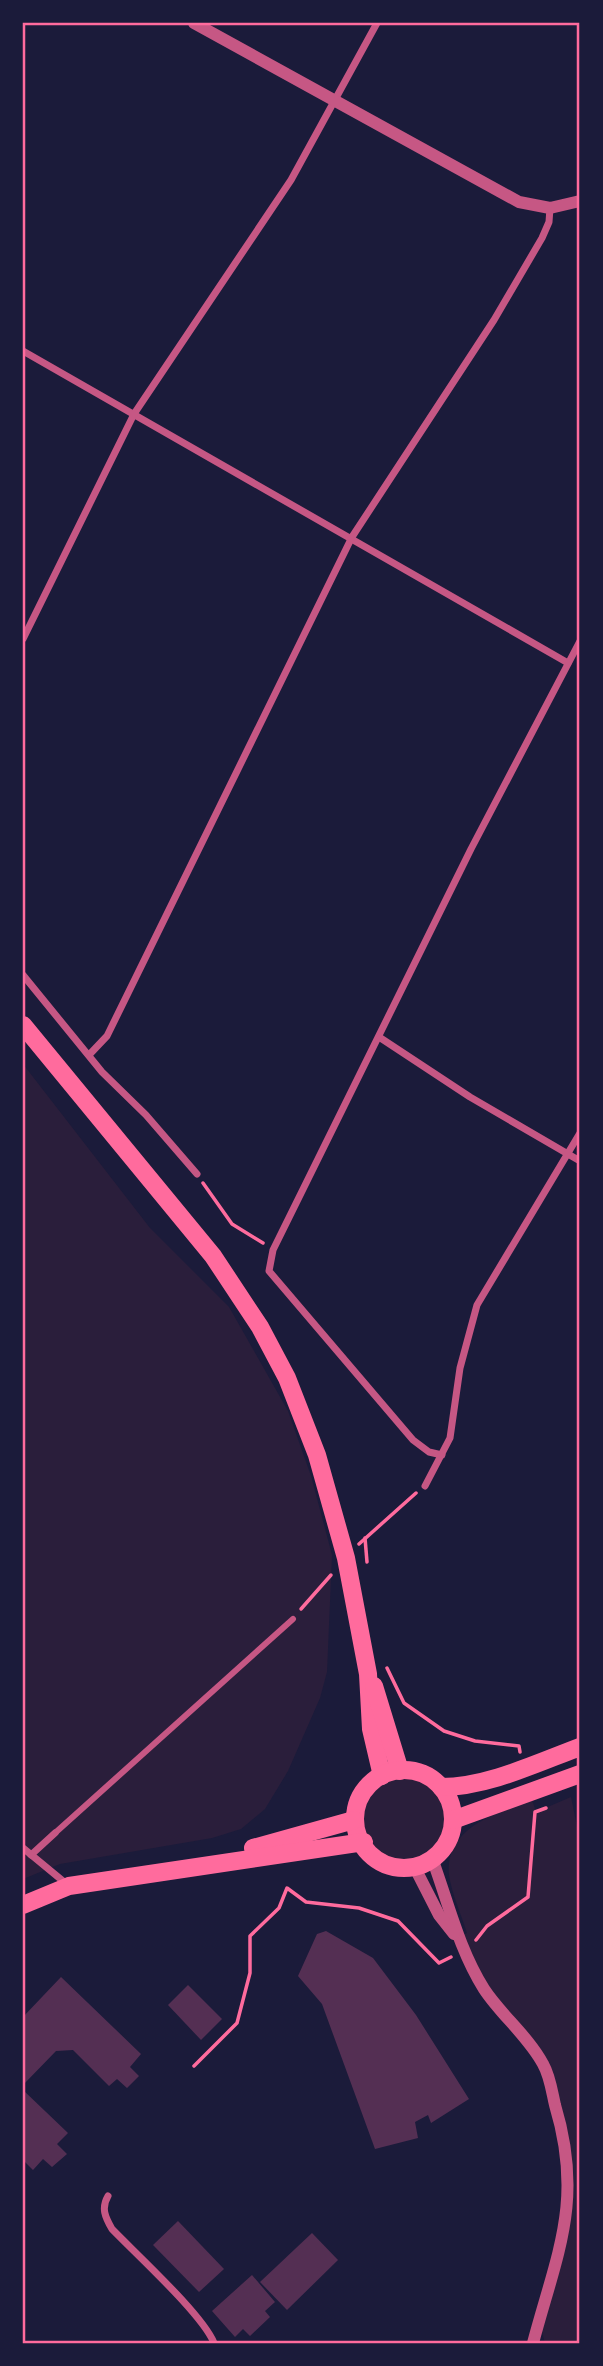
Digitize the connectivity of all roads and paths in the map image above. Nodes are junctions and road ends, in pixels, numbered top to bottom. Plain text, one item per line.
1 (194, 23) edge
2 (377, 23) edge
3 (335, 101) junction
4 (580, 201) edge
5 (550, 208) junction
6 (23, 351) edge
7 (134, 414) junction
8 (352, 537) junction
9 (23, 639) edge
10 (580, 641) edge
11 (568, 663) junction
12 (23, 975) edge
13 (23, 1025) edge
14 (379, 1037) junction
15 (89, 1055) junction
16 (580, 1133) edge
17 (569, 1154) junction
18 (580, 1161) edge
19 (197, 1174) joint
20 (273, 1250) junction
21 (442, 1455) junction
22 (425, 1486) dead end
23 (365, 1538) dead end
24 (368, 1573) dead end
25 (293, 1619) dead end
26 (381, 1659) dead end
27 (368, 1674) junction
28 (580, 1747) edge
29 (524, 1768) junction
30 (400, 1771) junction
31 (580, 1774) edge
32 (382, 1776) junction
33 (440, 1787) junction
34 (530, 1791) junction
35 (547, 1807) dead end
36 (535, 1812) junction
37 (453, 1820) junction
38 (354, 1821) junction
39 (55, 1833) joint
40 (363, 1842) junction
41 (23, 1847) edge
42 (31, 1855) junction
43 (433, 1861) junction
44 (200, 1865) junction
45 (415, 1866) junction
46 (69, 1886) junction
47 (23, 1905) edge
48 (457, 1937) junction
49 (462, 1951) junction
50 (194, 2066) dead end
51 (108, 2196) dead end
52 (214, 2343) edge
53 (533, 2343) edge

1 - 3 street
2 - 3 street
3 - 5 street
3 - 7 street
4 - 5 street
5 - 8 street
6 - 7 street
7 - 8 street
7 - 9 street
8 - 11 street
8 - 15 street
10 - 11 street
11 - 14 street
12 - 15 street
13 - 27 main road
14 - 17 street
14 - 20 street
15 - 19 street
16 - 17 street
17 - 18 street
17 - 21 street
19 - 20 path
20 - 21 street
21 - 22 street
23 - 24 path
25 - 39 street
26 - 29 path
27 - 30 main road
27 - 32 main road
28 - 29 main road
29 - 33 main road
30 - 32 main road
30 - 33 main road
31 - 34 main road
32 - 38 main road
33 - 37 main road
34 - 36 path
34 - 37 main road
35 - 36 path
36 - 49 path
37 - 43 main road
38 - 40 main road
38 - 44 main road
39 - 42 street
40 - 44 main road
40 - 45 main road
41 - 42 street
42 - 46 street
43 - 45 main road
43 - 48 street
44 - 46 main road
45 - 48 street
46 - 47 main road
48 - 49 street
49 - 50 path
49 - 53 street
51 - 52 street

